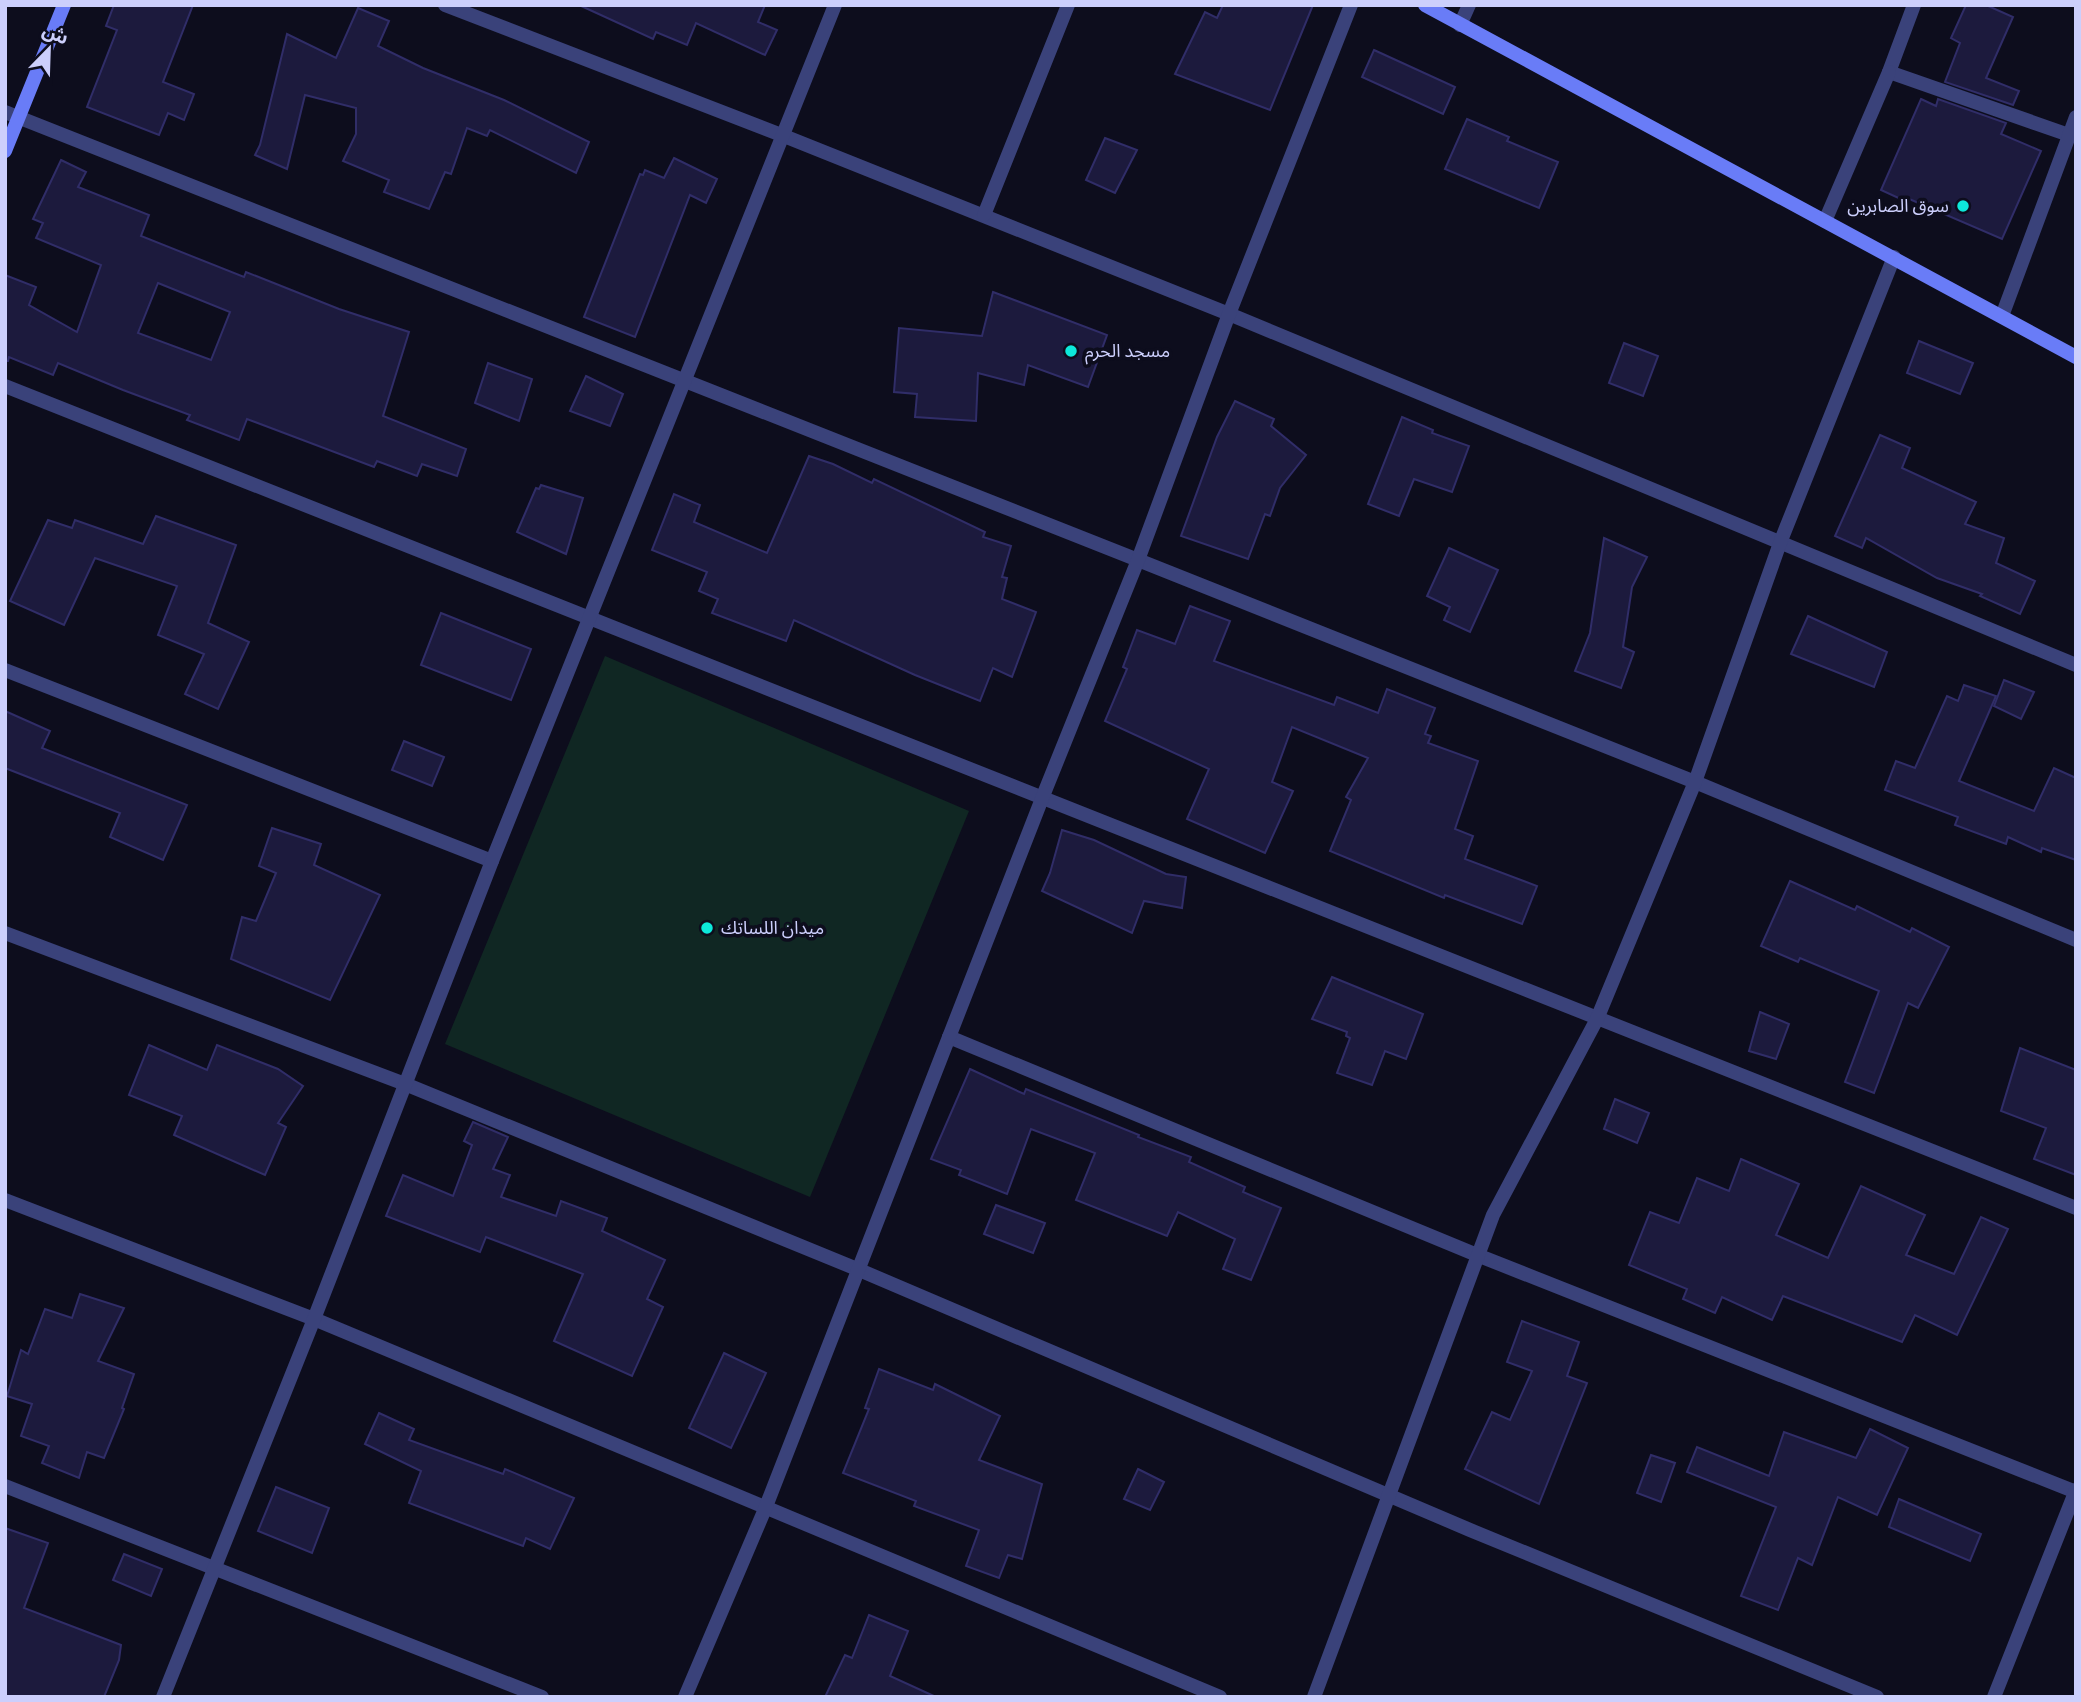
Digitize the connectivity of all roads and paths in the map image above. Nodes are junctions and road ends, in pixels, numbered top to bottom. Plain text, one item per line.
1 (64, 5) edge
2 (446, 5) edge
3 (835, 5) edge
4 (1068, 5) edge
5 (1351, 5) edge
6 (1425, 5) edge
7 (1469, 5) edge
8 (1914, 5) edge
9 (1460, 25) junction
10 (1889, 72) junction
11 (12, 115) edge
12 (2076, 117) edge
13 (2069, 135) junction
14 (784, 136) junction
15 (5, 151) edge
16 (984, 215) junction
17 (1825, 221) junction
18 (1894, 257) junction
19 (1230, 314) junction
20 (2002, 316) junction
21 (2076, 357) edge
22 (685, 382) junction
23 (5, 386) edge
24 (1780, 543) junction
25 (1138, 559) junction
26 (589, 616) junction
27 (2076, 665) edge
28 (5, 670) edge
29 (1695, 782) junction
30 (1042, 796) junction
31 (492, 861) junction
32 (5, 933) edge
33 (2076, 940) edge
34 (1597, 1018) junction
35 (949, 1037) junction
36 (405, 1084) junction
37 (5, 1200) edge
38 (2076, 1208) edge
39 (1477, 1255) junction
40 (857, 1269) junction
41 (314, 1319) junction
42 (5, 1486) edge
43 (2075, 1491) edge
44 (1390, 1496) junction
45 (765, 1509) junction
46 (215, 1570) junction
47 (163, 1697) edge
48 (541, 1697) edge
49 (685, 1697) edge
50 (1220, 1697) edge
51 (1314, 1697) edge
52 (1877, 1697) edge
53 (1994, 1697) edge

1 - 11 street
2 - 14 street
3 - 14 street
4 - 16 street
5 - 19 street
6 - 9 street
7 - 9 street
8 - 10 street
9 - 17 street
10 - 13 street
10 - 17 street
11 - 15 street
11 - 22 street
12 - 13 street
13 - 20 street
14 - 16 street
14 - 22 street
16 - 19 street
17 - 18 street
18 - 20 street
18 - 24 street
19 - 24 street
19 - 25 street
20 - 21 street
22 - 25 street
22 - 26 street
23 - 26 street
24 - 27 street
24 - 29 street
25 - 29 street
25 - 30 street
26 - 30 street
26 - 31 street
28 - 31 street
29 - 33 street
29 - 34 street
30 - 34 street
30 - 35 street
31 - 36 street
32 - 36 street
34 - 38 street
34 - 39 street
35 - 39 street
35 - 40 street
36 - 40 street
36 - 41 street
37 - 41 street
39 - 43 street
39 - 44 street
40 - 44 street
40 - 45 street
41 - 45 street
41 - 46 street
42 - 46 street
43 - 53 street
44 - 51 street
44 - 52 street
45 - 49 street
45 - 50 street
46 - 47 street
46 - 48 street

